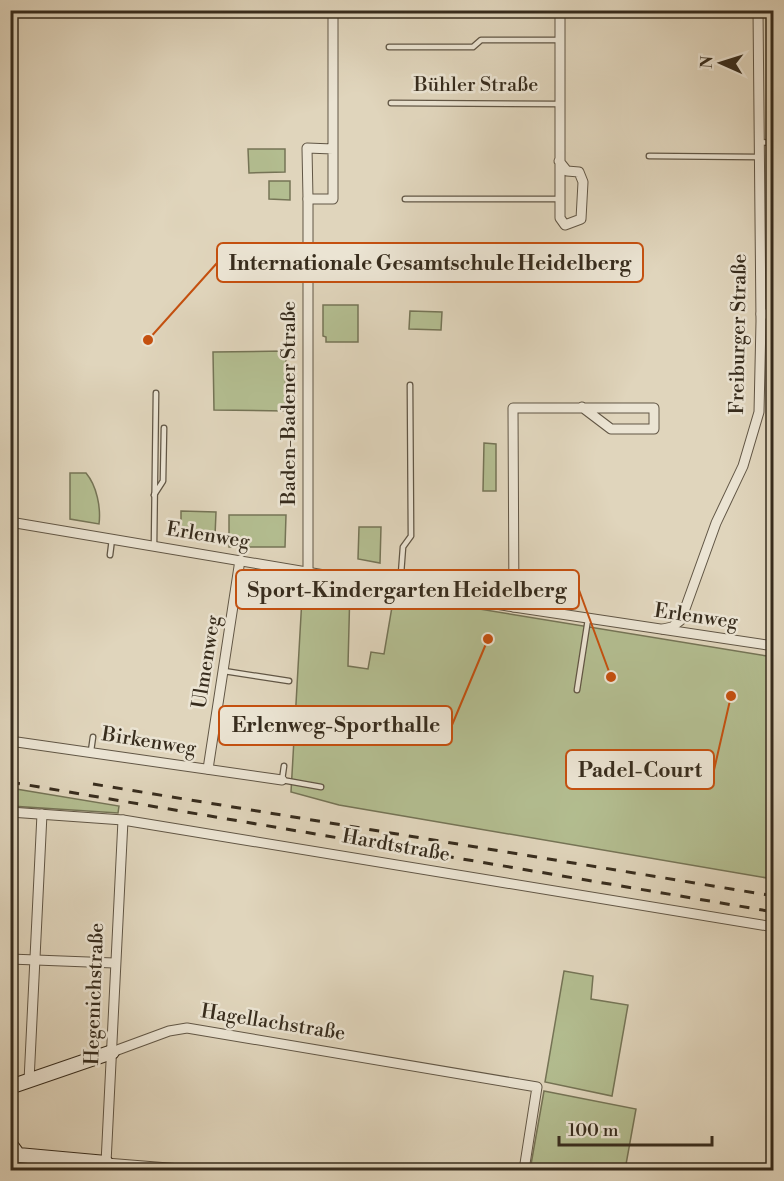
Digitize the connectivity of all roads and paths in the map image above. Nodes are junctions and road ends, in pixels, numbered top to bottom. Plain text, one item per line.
1 (333, 10) edge
2 (560, 10) edge
3 (758, 10) edge
4 (560, 40) junction
5 (389, 47) dead end
6 (391, 103) dead end
7 (560, 104) junction
8 (758, 142) junction
9 (774, 143) edge
10 (333, 149) junction
11 (649, 156) dead end
12 (758, 157) junction
13 (559, 160) junction
14 (308, 199) junction
15 (405, 199) dead end
16 (560, 199) junction
17 (761, 314) junction
18 (774, 314) edge
19 (410, 385) dead end
20 (156, 393) dead end
21 (582, 407) junction
22 (164, 428) dead end
23 (154, 495) junction
24 (10, 522) edge
25 (112, 539) junction
26 (154, 546) junction
27 (110, 555) dead end
28 (240, 560) junction
29 (308, 570) junction
30 (400, 587) junction
31 (514, 607) junction
32 (588, 618) junction
33 (661, 630) junction
34 (774, 646) edge
35 (224, 671) junction
36 (289, 681) dead end
37 (577, 690) dead end
38 (93, 738) dead end
39 (10, 741) edge
40 (91, 751) junction
41 (284, 766) dead end
42 (207, 769) junction
43 (282, 780) junction
44 (321, 787) dead end
45 (10, 812) edge
46 (42, 814) junction
47 (123, 820) junction
48 (774, 927) edge
49 (10, 959) edge
50 (36, 960) junction
51 (114, 963) junction
52 (112, 1052) junction
53 (28, 1081) junction
54 (10, 1087) edge
55 (13, 1155) edge
56 (106, 1167) edge
57 (194, 1170) edge
58 (524, 1170) edge

1 - 10 street
2 - 4 street, Bühler Straße
3 - 8 street, Freiburger Straße
4 - 5 lane, Bühler Straße
4 - 7 street, Bühler Straße
6 - 7 lane, Bühler Straße
7 - 13 street, Bühler Straße
8 - 9 lane
8 - 12 street, Freiburger Straße
10 - 14 street
10 - 14 street, Baden-Badener Straße
11 - 12 lane
12 - 17 street, Freiburger Straße
13 - 16 street, Bühler Straße
13 - 16 street, Bühler Straße
14 - 29 street, Baden-Badener Straße
15 - 16 lane
17 - 18 street
17 - 33 street, Freiburger Straße
19 - 30 lane
20 - 23 lane
21 - 21 street
21 - 31 street
22 - 23 lane
23 - 26 lane
24 - 25 street, Erlenweg
25 - 26 street, Erlenweg
25 - 27 lane
26 - 28 street, Erlenweg
28 - 29 street, Erlenweg
28 - 35 street, Ulmenweg
29 - 30 street, Erlenweg
30 - 31 street, Erlenweg
31 - 32 street, Erlenweg
32 - 33 street, Erlenweg
32 - 37 lane
33 - 34 street, Erlenweg
35 - 36 lane
35 - 42 street, Ulmenweg
38 - 40 lane
39 - 40 street, Birkenweg
40 - 42 street, Birkenweg
41 - 43 lane
42 - 43 street, Birkenweg
43 - 44 lane
45 - 46 street, Hardtstraße
46 - 47 street, Hardtstraße
46 - 50 street
47 - 48 street, Hardtstraße
47 - 51 street, Hegenichstraße
49 - 50 street
50 - 51 street
50 - 53 street
51 - 52 street, Hegenichstraße
52 - 53 street, Hagellachstraße
52 - 56 street, Hegenichstraße
52 - 58 street, Hagellachstraße
53 - 54 street, Hagellachstraße
55 - 56 street
56 - 57 street

